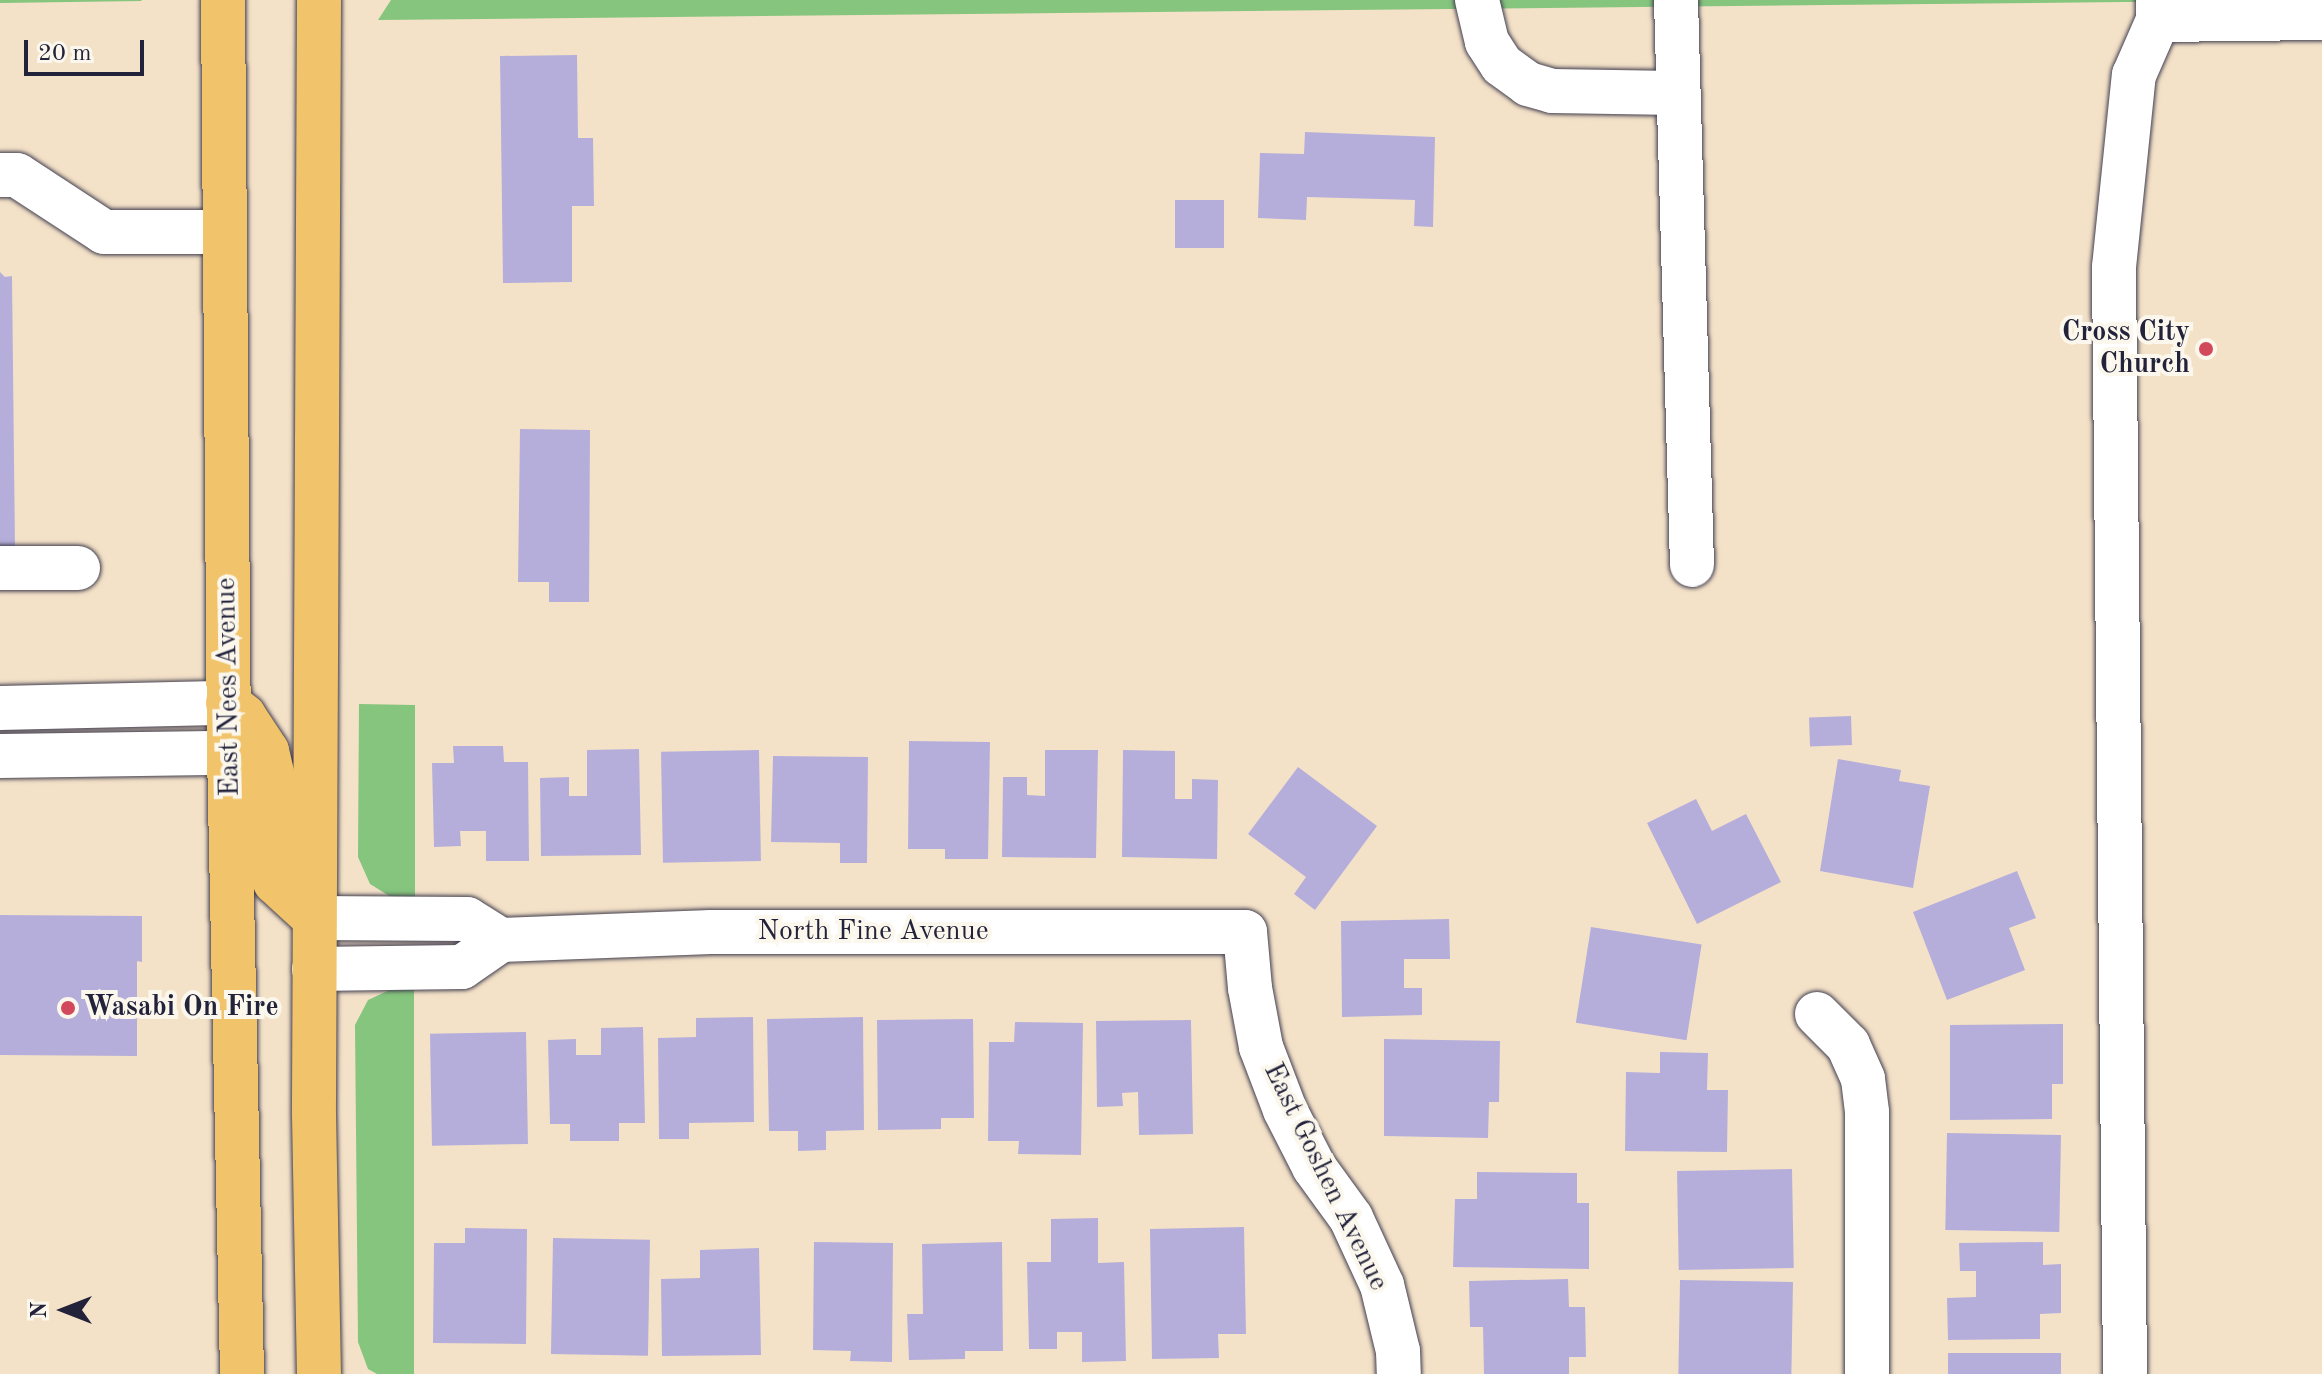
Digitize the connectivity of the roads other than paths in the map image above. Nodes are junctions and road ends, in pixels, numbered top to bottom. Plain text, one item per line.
1 (223, 0) edge
2 (319, 0) edge
3 (1477, 0) edge
4 (1676, 0) edge
5 (2158, 10) edge
6 (2322, 18) edge
7 (1676, 93) junction
8 (0, 175) edge
9 (224, 232) junction
10 (1692, 565) dead end
11 (0, 568) edge
12 (78, 568) dead end
13 (228, 703) junction
14 (0, 708) edge
15 (229, 753) junction
16 (0, 756) edge
17 (314, 918) junction
18 (1245, 932) joint
19 (501, 940) junction
20 (314, 969) junction
21 (1817, 1014) dead end
22 (242, 1374) edge
23 (319, 1374) edge
24 (1399, 1374) edge
25 (1867, 1374) edge
26 (2125, 1374) edge

1 - 9 main road, East Nees Avenue
2 - 17 main road
3 - 7 street
4 - 7 street
5 - 6 street
5 - 26 street
7 - 10 street
8 - 9 street
9 - 13 main road, East Nees Avenue
11 - 12 street
13 - 14 street
13 - 15 main road, East Nees Avenue
13 - 17 main road
15 - 16 street
15 - 22 main road, East Nees Avenue
17 - 19 street
17 - 20 main road
18 - 19 street, North Fine Avenue
18 - 24 street, East Goshen Avenue
19 - 20 street
20 - 23 main road
21 - 25 street

